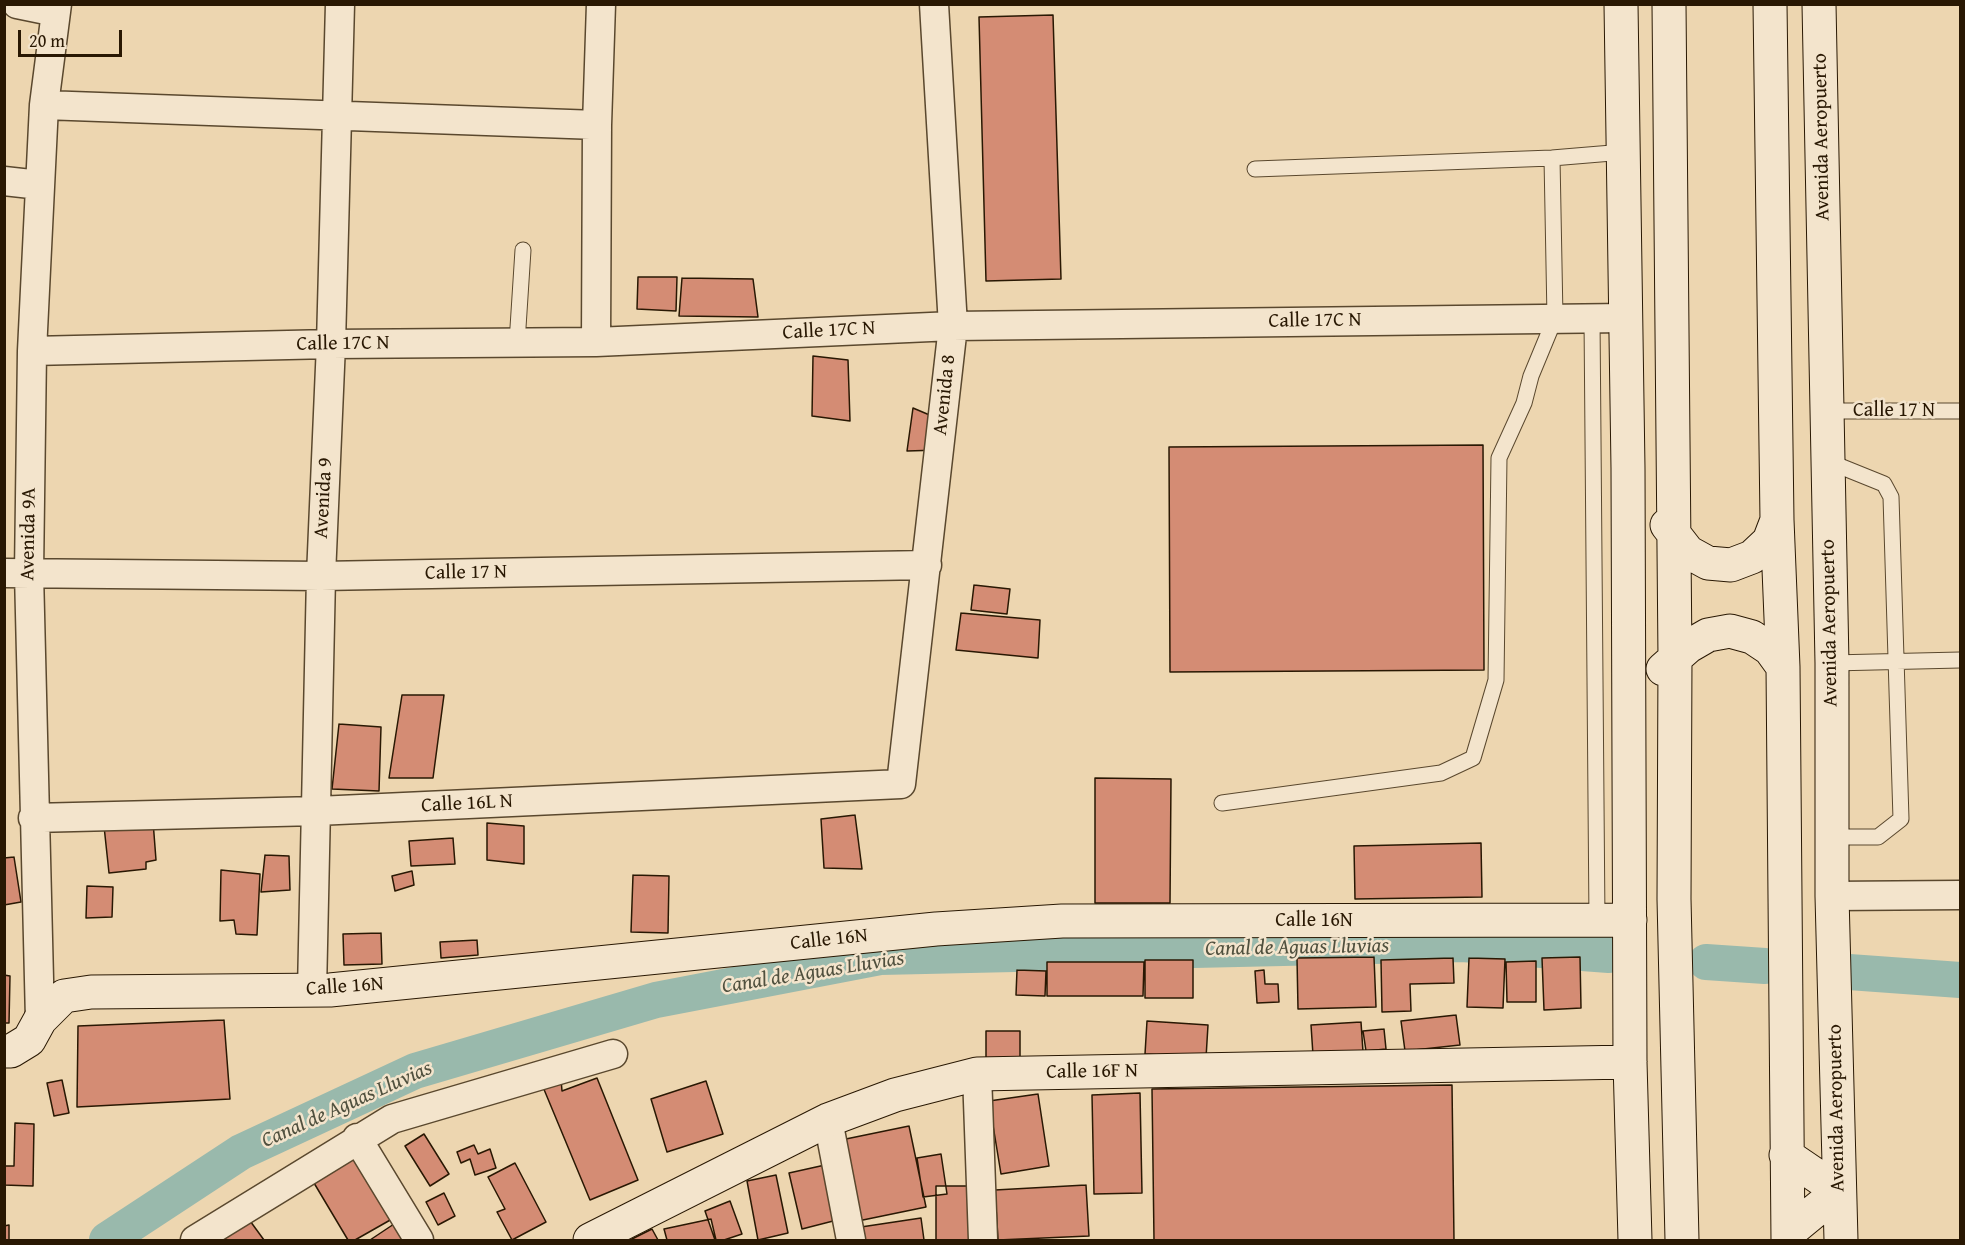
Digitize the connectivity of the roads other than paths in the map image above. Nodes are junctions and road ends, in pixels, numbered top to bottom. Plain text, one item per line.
1 (17, 4) edge
2 (340, 4) edge
3 (600, 4) edge
4 (934, 4) edge
5 (1621, 4) edge
6 (1669, 4) edge
7 (1770, 4) edge
8 (1820, 4) edge
9 (57, 8) edge
10 (44, 105) junction
11 (338, 117) junction
12 (597, 125) junction
13 (1624, 152) junction
14 (1552, 158) junction
15 (1255, 169) dead end
16 (4, 181) edge
17 (40, 185) junction
18 (523, 250) dead end
19 (1555, 318) junction
20 (1592, 318) junction
21 (1626, 318) junction
22 (953, 326) junction
23 (596, 342) junction
24 (517, 343) junction
25 (331, 344) junction
26 (32, 351) junction
27 (1827, 411) junction
28 (1960, 411) edge
29 (1827, 461) junction
30 (1628, 468) junction
31 (1778, 520) junction
32 (1674, 534) junction
33 (927, 565) junction
34 (16, 573) edge
35 (321, 576) junction
36 (1675, 658) junction
37 (1960, 660) edge
38 (1897, 661) junction
39 (1832, 663) junction
40 (1783, 667) junction
41 (1629, 703) junction
42 (901, 784) joint
43 (1222, 803) dead end
44 (317, 811) junction
45 (33, 818) junction
46 (1832, 837) junction
47 (1960, 895) edge
48 (1832, 896) junction
49 (1630, 920) junction
50 (1597, 921) junction
51 (312, 991) junction
52 (40, 1020) junction
53 (8, 1051) edge
54 (613, 1054) dead end
55 (1630, 1062) junction
56 (977, 1074) junction
57 (828, 1120) junction
58 (357, 1138) junction
59 (1786, 1155) junction
60 (1839, 1191) junction
61 (1788, 1237) edge
62 (195, 1240) edge
63 (419, 1240) edge
64 (590, 1240) edge
65 (851, 1240) edge
66 (983, 1240) edge
67 (1635, 1240) edge
68 (1682, 1240) edge
69 (1841, 1240) edge

1 - 9 street
2 - 11 street, Avenida 9
3 - 12 street
4 - 22 street, Avenida 8
5 - 13 street
6 - 32 street
7 - 31 street
8 - 27 street, Avenida Aeropuerto
9 - 10 street, Avenida 9A
10 - 11 street
10 - 17 street, Avenida 9A
11 - 12 street
11 - 25 street, Avenida 9
12 - 23 street
13 - 14 lane
13 - 21 street
14 - 15 lane
14 - 19 lane
16 - 17 street
17 - 26 street, Avenida 9A
18 - 24 lane
19 - 20 street, Calle 17C N
19 - 22 street, Calle 17C N
19 - 43 lane
20 - 21 street, Calle 17C N
20 - 50 lane
21 - 30 street
22 - 23 street, Calle 17C N
22 - 33 street, Avenida 8
23 - 24 street, Calle 17C N
24 - 25 street, Calle 17C N
25 - 26 street, Calle 17C N
25 - 35 street, Avenida 9
26 - 34 street, Avenida 9A
27 - 28 lane, Calle 17 N
27 - 29 street, Avenida Aeropuerto
29 - 38 lane
29 - 39 street, Avenida Aeropuerto
30 - 32 street
30 - 41 street
31 - 32 street
31 - 40 street
32 - 36 street
33 - 35 street, Calle 17 N
33 - 42 street, Avenida 8
34 - 35 street, Calle 17 N
34 - 45 street, Avenida 9A
35 - 44 street, Avenida 9
36 - 40 street
36 - 41 street
36 - 68 street
37 - 38 lane
38 - 39 lane
38 - 46 lane
39 - 46 street, Avenida Aeropuerto
40 - 59 street
41 - 49 street
42 - 44 street, Calle 16L N
44 - 45 street, Calle 16L N
44 - 51 street, Avenida 9
45 - 52 street, Avenida 9A
46 - 48 street, Avenida Aeropuerto
47 - 48 street
48 - 60 street, Avenida Aeropuerto
49 - 50 street, Calle 16N
49 - 55 street
50 - 51 street, Calle 16N
51 - 52 street, Calle 16N
52 - 53 street
54 - 58 street
55 - 56 street, Calle 16F N
55 - 67 street
56 - 57 street, Calle 16F N
56 - 66 street
57 - 64 street, Calle 16F N
57 - 65 street
58 - 62 street
58 - 63 street
59 - 60 street
59 - 61 street
60 - 61 street
60 - 69 street, Avenida Aeropuerto

